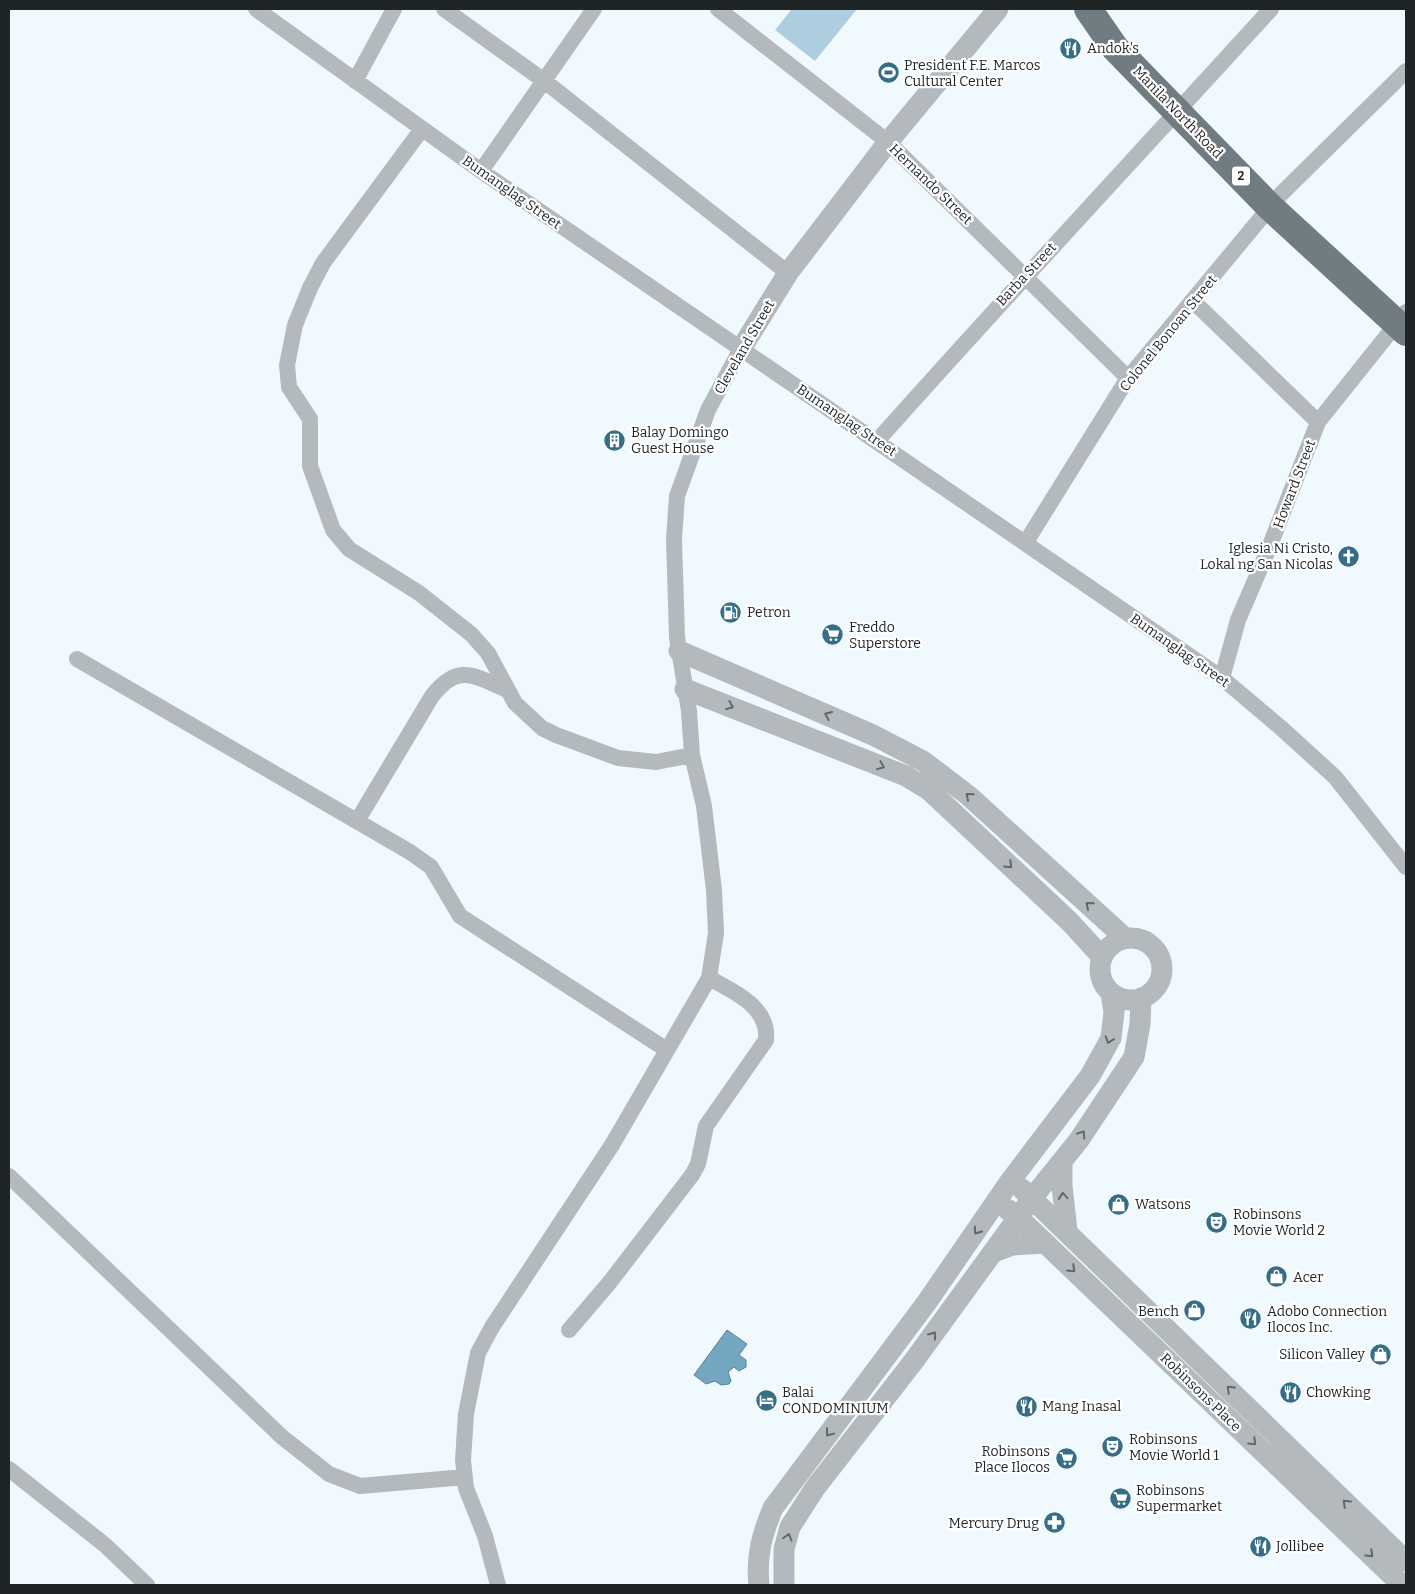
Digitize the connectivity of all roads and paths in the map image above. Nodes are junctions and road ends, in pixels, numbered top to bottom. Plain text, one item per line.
1 (256, 9) edge
2 (394, 9) edge
3 (444, 9) edge
4 (594, 9) edge
5 (718, 9) edge
6 (998, 9) edge
7 (1088, 9) edge
8 (1271, 9) edge
9 (1406, 71) edge
10 (543, 80) junction
11 (355, 81) junction
12 (1178, 110) junction
13 (422, 129) junction
14 (888, 142) junction
15 (481, 171) junction
16 (1270, 207) junction
17 (788, 273) junction
18 (1024, 275) junction
19 (1194, 302) junction
20 (1403, 323) edge
21 (741, 349) junction
22 (1128, 378) junction
23 (1318, 422) junction
24 (877, 441) junction
25 (1026, 542) junction
26 (679, 651) junction
27 (77, 659) dead end
28 (1222, 678) junction
29 (685, 689) junction
30 (507, 690) junction
31 (692, 755) junction
32 (357, 821) junction
33 (1406, 867) edge
34 (1125, 938) junction
35 (1102, 957) junction
36 (709, 978) junction
37 (1110, 993) junction
38 (1141, 998) junction
39 (667, 1050) junction
40 (1062, 1161) junction
41 (9, 1176) edge
42 (1011, 1180) junction
43 (1033, 1197) junction
44 (996, 1202) junction
45 (1018, 1218) junction
46 (1068, 1231) junction
47 (1045, 1243) junction
48 (994, 1252) junction
49 (569, 1330) dead end
50 (893, 1348) junction
51 (913, 1362) junction
52 (9, 1468) edge
53 (465, 1477) junction
54 (1406, 1561) edge
55 (147, 1585) edge
56 (498, 1585) edge
57 (759, 1585) edge
58 (784, 1585) edge
59 (1402, 1585) edge

1 - 11 street, Bumanglag Street
2 - 11 street
3 - 10 street
4 - 10 street
5 - 14 street, Hernando Street
6 - 14 street, Cleveland Street
7 - 12 highway, Manila North Road / 2
8 - 12 street, Barba Street
9 - 16 street, Colonel Bonoan Street
10 - 15 street
10 - 17 street
11 - 13 street, Bumanglag Street
12 - 16 highway, Manila North Road / 2
12 - 18 street, Barba Street
13 - 15 street, Bumanglag Street
13 - 30 street
14 - 17 street, Cleveland Street
14 - 18 street, Hernando Street
15 - 21 street, Bumanglag Street
16 - 19 street, Colonel Bonoan Street
16 - 20 highway, Manila North Road / 2
17 - 21 street, Cleveland Street
18 - 22 street, Hernando Street
18 - 24 street, Barba Street
19 - 22 street, Colonel Bonoan Street
19 - 23 street
20 - 23 street, Howard Street
21 - 24 street, Bumanglag Street
21 - 26 street, Cleveland Street
22 - 25 street, Colonel Bonoan Street
23 - 28 street, Howard Street
24 - 25 street, Bumanglag Street
25 - 28 street, Bumanglag Street
26 - 29 street, Cleveland Street
34 -> 26 street
27 - 32 street
28 - 33 street, Bumanglag Street
29 - 31 street, Cleveland Street
29 -> 35 street
30 - 31 street
30 - 32 street
31 - 36 street, Cleveland Street
32 - 39 street
34 - 35 street
34 - 38 street
35 - 37 street
36 - 39 street
36 - 49 street
37 - 38 street
37 -> 42 street
40 -> 38 street
39 - 53 street
40 - 43 street
46 -> 40 street
41 - 53 street
42 - 43 street, Robinsons Place
42 - 44 street
43 - 45 street
43 - 46 street, Robinsons Place
44 - 45 street, Robinsons Place
44 -> 50 street
45 - 47 street, Robinsons Place
45 - 48 street
54 -> 46 street, Robinsons Place
47 - 48 street
47 -> 59 street, Robinsons Place
51 -> 48 street
50 - 51 street
50 -> 57 street
58 -> 51 street
52 - 55 street
53 - 56 street

